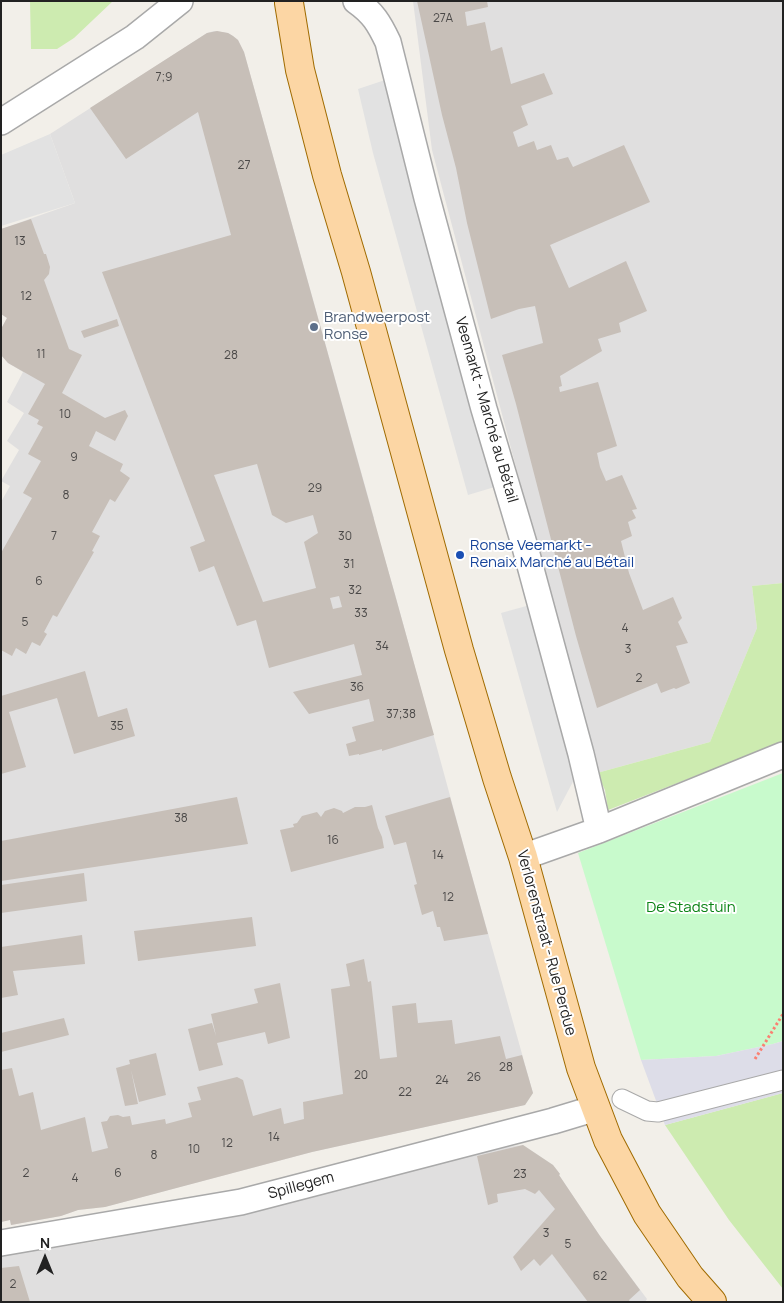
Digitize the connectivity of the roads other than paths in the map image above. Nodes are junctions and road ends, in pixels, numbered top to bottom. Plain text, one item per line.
1 (180, 1) edge
2 (356, 1) edge
3 (286, 2) edge
4 (1, 122) edge
5 (783, 755) edge
6 (599, 830) junction
7 (523, 857) junction
8 (783, 1080) edge
9 (622, 1099) dead end
10 (596, 1108) junction
11 (1, 1243) edge
12 (712, 1302) edge

1 - 4 street
2 - 6 street, Veemarkt - Marché au Bétail
3 - 7 main road, Verlorenstraat - Rue Perdue
5 - 6 street
6 - 7 street
7 - 10 main road, Verlorenstraat - Rue Perdue
8 - 9 street
10 - 11 street, Spillegem
10 - 12 main road, Verlorenstraat - Rue Perdue

